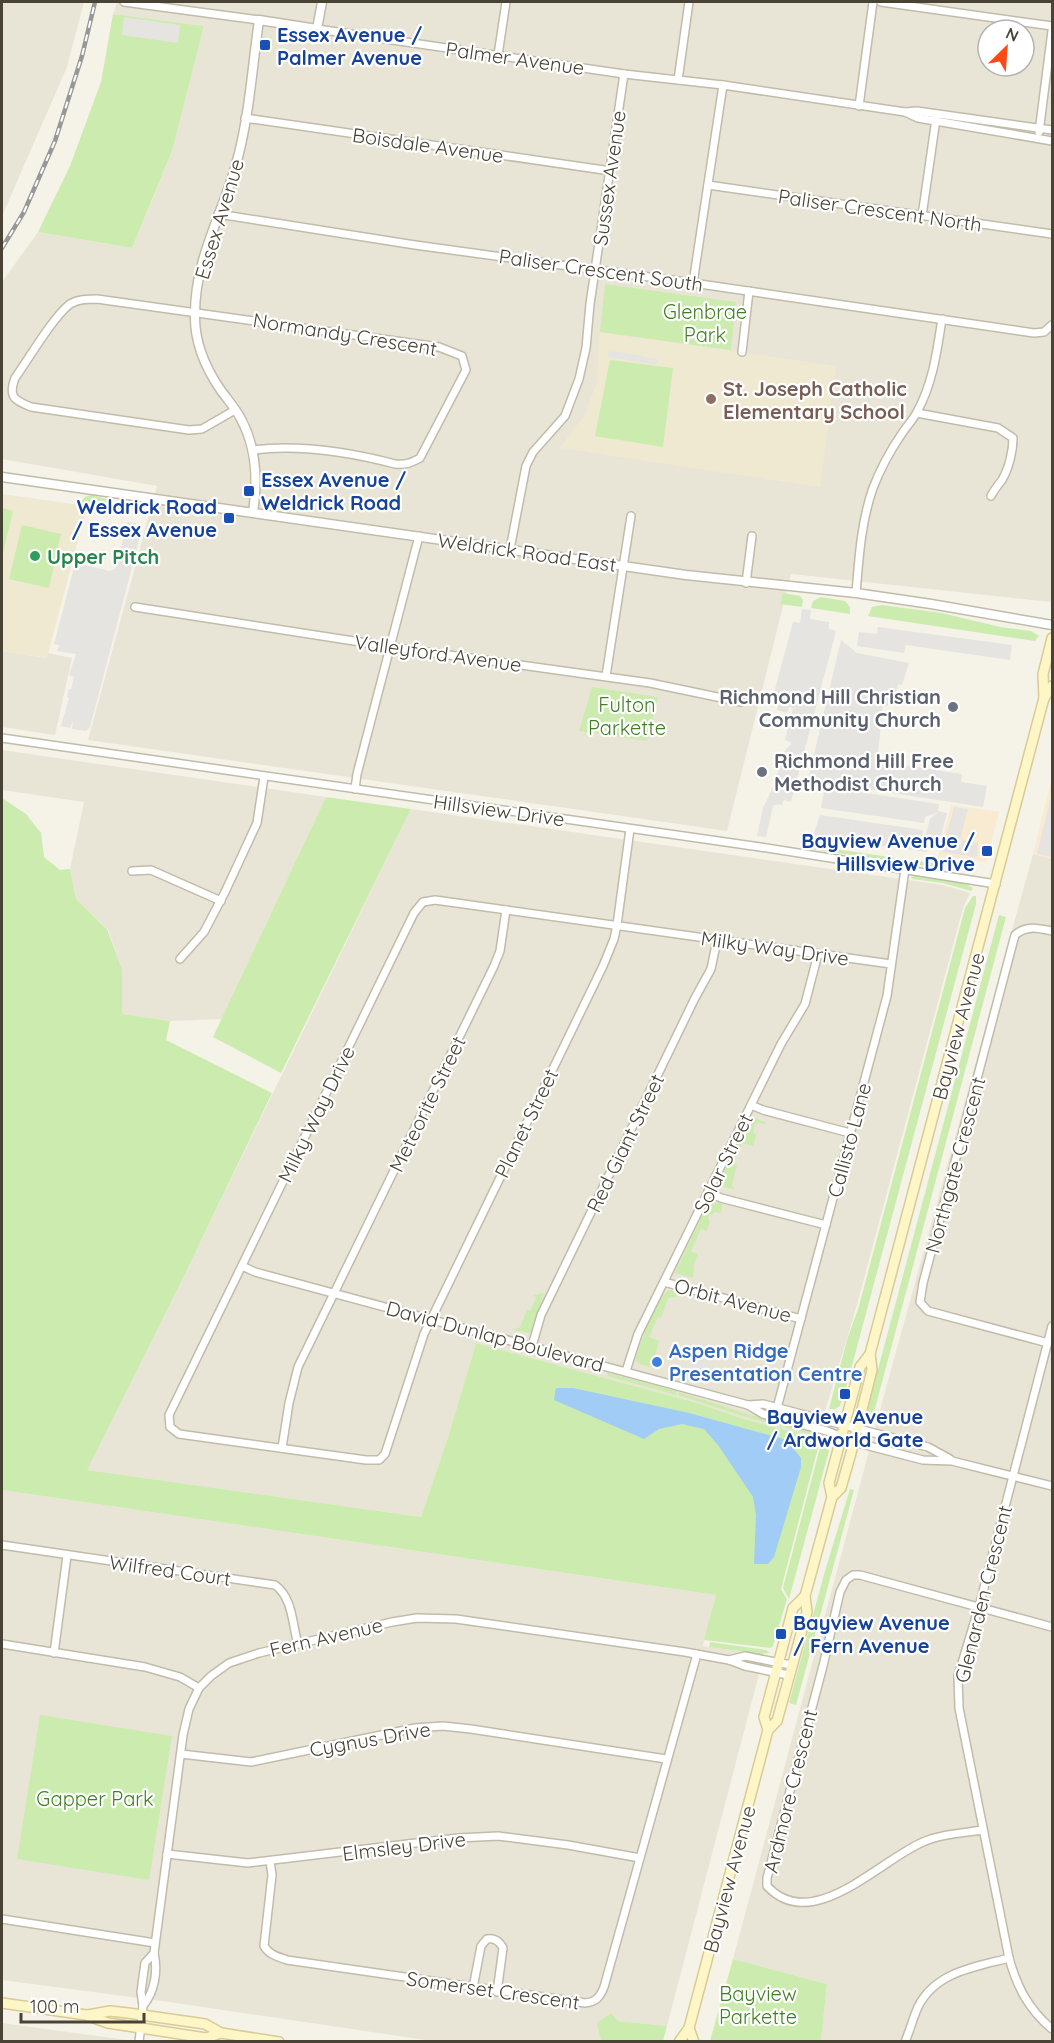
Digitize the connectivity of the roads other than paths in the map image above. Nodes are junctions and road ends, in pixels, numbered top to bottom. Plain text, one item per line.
1 (124, 2) edge
2 (322, 2) edge
3 (506, 2) edge
4 (689, 2) edge
5 (873, 2) edge
6 (881, 2) edge
7 (259, 20) junction
8 (1053, 26) edge
9 (317, 29) junction
10 (1053, 31) edge
11 (498, 55) junction
12 (624, 74) junction
13 (678, 80) junction
14 (723, 86) junction
15 (859, 106) junction
16 (936, 117) junction
17 (245, 118) junction
18 (1040, 128) junction
19 (1053, 130) edge
20 (1039, 138) junction
21 (1053, 141) edge
22 (611, 171) junction
23 (708, 185) junction
24 (218, 214) junction
25 (922, 216) junction
26 (1053, 234) edge
27 (596, 269) junction
28 (693, 283) junction
29 (749, 291) junction
30 (195, 312) junction
31 (942, 319) junction
32 (1053, 325) edge
33 (742, 352) dead end
34 (235, 410) junction
35 (917, 413) junction
36 (253, 450) junction
37 (2, 477) edge
38 (991, 496) dead end
39 (253, 512) junction
40 (631, 516) dead end
41 (419, 536) junction
42 (752, 536) dead end
43 (510, 549) junction
44 (624, 566) junction
45 (746, 583) junction
46 (856, 593) junction
47 (135, 607) dead end
48 (1053, 625) edge
49 (1053, 638) edge
50 (390, 646) junction
51 (606, 676) junction
52 (1053, 686) edge
53 (1044, 698) junction
54 (741, 702) dead end
55 (2, 738) edge
56 (264, 777) junction
57 (355, 789) junction
58 (630, 829) junction
59 (905, 869) junction
60 (132, 871) dead end
61 (996, 884) junction
62 (221, 901) junction
63 (506, 910) junction
64 (617, 925) junction
65 (1053, 931) edge
66 (717, 940) junction
67 (818, 954) junction
68 (180, 959) dead end
69 (891, 964) junction
70 (751, 1105) junction
71 (850, 1133) junction
72 (708, 1192) junction
73 (826, 1226) junction
74 (242, 1266) junction
75 (664, 1282) junction
76 (335, 1293) junction
77 (431, 1319) junction
78 (801, 1319) junction
79 (1053, 1326) edge
80 (1048, 1343) junction
81 (532, 1346) junction
82 (870, 1354) junction
83 (626, 1371) junction
84 (748, 1405) junction
85 (777, 1408) junction
86 (844, 1425) junction
87 (857, 1428) junction
88 (841, 1438) junction
89 (854, 1443) junction
90 (282, 1448) junction
91 (952, 1461) junction
92 (1013, 1476) junction
93 (1053, 1486) edge
94 (832, 1497) junction
95 (2, 1545) edge
96 (67, 1556) junction
97 (805, 1596) junction
98 (979, 1607) junction
99 (1053, 1627) edge
100 (2, 1644) edge
101 (298, 1644) junction
102 (54, 1653) junction
103 (697, 1654) junction
104 (729, 1660) junction
105 (779, 1662) junction
106 (791, 1665) junction
107 (777, 1672) junction
108 (788, 1675) junction
109 (200, 1688) junction
110 (768, 1730) junction
111 (181, 1754) junction
112 (666, 1759) junction
113 (983, 1830) junction
114 (167, 1854) junction
115 (640, 1858) junction
116 (270, 1861) junction
117 (2, 1919) edge
118 (155, 1943) junction
119 (154, 1953) junction
120 (1009, 1958) junction
121 (473, 1988) junction
122 (497, 1992) junction
123 (2, 2003) edge
124 (143, 2011) junction
125 (86, 2015) junction
126 (140, 2028) junction
127 (690, 2028) junction
128 (1053, 2029) edge
129 (221, 2033) junction
130 (140, 2042) edge
131 (279, 2042) edge
132 (679, 2042) edge
133 (694, 2042) edge
134 (905, 2042) edge

1 - 7 street, Palmer Avenue
2 - 9 street
3 - 11 street
4 - 13 street
5 - 15 street
6 - 8 street
7 - 9 street, Palmer Avenue
7 - 17 street, Essex Avenue
9 - 11 street, Palmer Avenue
10 - 18 street
11 - 12 street, Palmer Avenue
12 - 13 street, Palmer Avenue
12 - 22 street, Sussex Avenue
13 - 14 street, Palmer Avenue
14 - 15 street, Palmer Avenue
14 - 23 street
15 - 16 street, Palmer Avenue
16 - 18 street, Palmer Avenue
16 - 20 street, Palmer Avenue
16 - 25 street
17 - 22 street, Boisdale Avenue
17 - 24 street, Essex Avenue
18 - 19 street, Palmer Avenue
18 - 20 street
20 - 21 street, Palmer Avenue
22 - 27 street, Sussex Avenue
23 - 25 street, Paliser Crescent North
23 - 28 street
24 - 27 street, Paliser Crescent South
24 - 30 street, Essex Avenue
25 - 26 street, Paliser Crescent North
27 - 28 street, Paliser Crescent South
27 - 43 street, Sussex Avenue
28 - 29 street, Paliser Crescent South
29 - 31 street, Paliser Crescent South
29 - 33 street
30 - 34 street, Essex Avenue
30 - 34 street
30 - 36 street, Normandy Crescent
31 - 32 street, Paliser Crescent South
31 - 35 street
34 - 36 street, Essex Avenue
35 - 38 street
35 - 46 street
36 - 39 street, Essex Avenue
37 - 39 street, Weldrick Road East
39 - 41 street, Weldrick Road East
40 - 44 street
41 - 43 street, Weldrick Road East
41 - 50 street
42 - 45 street
43 - 44 street, Weldrick Road East
44 - 45 street, Weldrick Road East
44 - 51 street
45 - 46 street, Weldrick Road East
46 - 48 street, Weldrick Road East
47 - 50 street, Valleyford Avenue
49 - 53 main road, Bayview Avenue
50 - 51 street, Valleyford Avenue
50 - 57 street
51 - 54 street, Valleyford Avenue
52 - 53 main road, Bayview Avenue
53 - 61 main road, Bayview Avenue
55 - 56 street, Hillsview Drive
56 - 57 street, Hillsview Drive
56 - 62 street
57 - 58 street, Hillsview Drive
58 - 59 street, Hillsview Drive
58 - 64 street, Planet Street
59 - 61 street, Hillsview Drive
59 - 69 street, Callisto Lane
60 - 62 street
61 - 82 main road, Bayview Avenue
62 - 68 street
63 - 64 street, Milky Way Drive
63 - 74 street, Milky Way Drive
63 - 76 street, Meteorite Street
64 - 66 street, Milky Way Drive
64 - 77 street, Planet Street
65 - 80 street, Northgate Crescent
66 - 67 street, Milky Way Drive
66 - 81 street, Red Giant Street
67 - 69 street, Milky Way Drive
67 - 70 street, Solar Street
69 - 71 street, Callisto Lane
70 - 71 street
70 - 72 street, Solar Street
71 - 73 street, Callisto Lane
72 - 73 street
72 - 75 street, Solar Street
73 - 78 street, Callisto Lane
74 - 76 street, David Dunlap Boulevard
74 - 90 street, Milky Way Drive
75 - 78 street, Orbit Avenue
75 - 83 street, Solar Street
76 - 77 street, David Dunlap Boulevard
76 - 90 street, Meteorite Street
77 - 81 street, David Dunlap Boulevard
77 - 90 street, Milky Way Drive
78 - 85 street, Callisto Lane
79 - 80 street, Glenarden Crescent
80 - 92 street, Glenarden Crescent
81 - 83 street, David Dunlap Boulevard
82 - 86 main road, Bayview Avenue
82 - 87 main road, Bayview Avenue
83 - 84 street, David Dunlap Boulevard
84 - 85 street, David Dunlap Boulevard
84 - 88 street, David Dunlap Boulevard
85 - 86 street, David Dunlap Boulevard
86 - 87 street, David Dunlap Boulevard
86 - 88 main road, Bayview Avenue
87 - 89 main road, Bayview Avenue
87 - 91 street, David Dunlap Boulevard
88 - 89 street, David Dunlap Boulevard
88 - 94 main road, Bayview Avenue
89 - 91 street, David Dunlap Boulevard
89 - 94 main road, Bayview Avenue
91 - 92 street
92 - 93 street
92 - 98 street, Glenarden Crescent
94 - 97 main road, Bayview Avenue
95 - 96 street, Wilfred Court
96 - 101 street, Wilfred Court
96 - 102 street
97 - 105 main road, Bayview Avenue
97 - 106 main road, Bayview Avenue
98 - 99 street
98 - 113 street, Glenarden Crescent
98 - 113 street, Ardmore Crescent
100 - 102 street
101 - 103 street, Fern Avenue
101 - 109 street, Fern Avenue
102 - 109 street
103 - 104 street, Fern Avenue
103 - 112 street, Somerset Crescent
104 - 105 street, Fern Avenue
104 - 107 street, Fern Avenue
105 - 106 street, Fern Avenue
105 - 107 main road, Bayview Avenue
106 - 108 main road, Bayview Avenue
107 - 108 street, Fern Avenue
107 - 110 main road, Bayview Avenue
108 - 110 main road, Bayview Avenue
109 - 111 street, Fern Avenue
110 - 127 main road, Bayview Avenue
111 - 112 street, Cygnus Drive
111 - 114 street, Fern Avenue
112 - 115 street, Somerset Crescent
113 - 120 street, Glenarden Crescent
114 - 116 street, Elmsley Drive
114 - 118 street, Fern Avenue
115 - 116 street, Elmsley Drive
115 - 122 street, Somerset Crescent
116 - 121 street, Somerset Crescent
117 - 118 street
118 - 119 street, Fern Avenue
119 - 124 street, Fern Avenue
119 - 124 street, Fern Avenue
120 - 128 street, Glenarden Crescent
120 - 134 street
121 - 122 street, Somerset Crescent
121 - 122 street
123 - 125 main road
124 - 125 main road
124 - 126 street, Fern Avenue
124 - 129 main road
125 - 126 main road
126 - 129 main road
126 - 130 street, Fern Avenue
127 - 132 main road, Bayview Avenue
127 - 133 main road
129 - 131 main road

